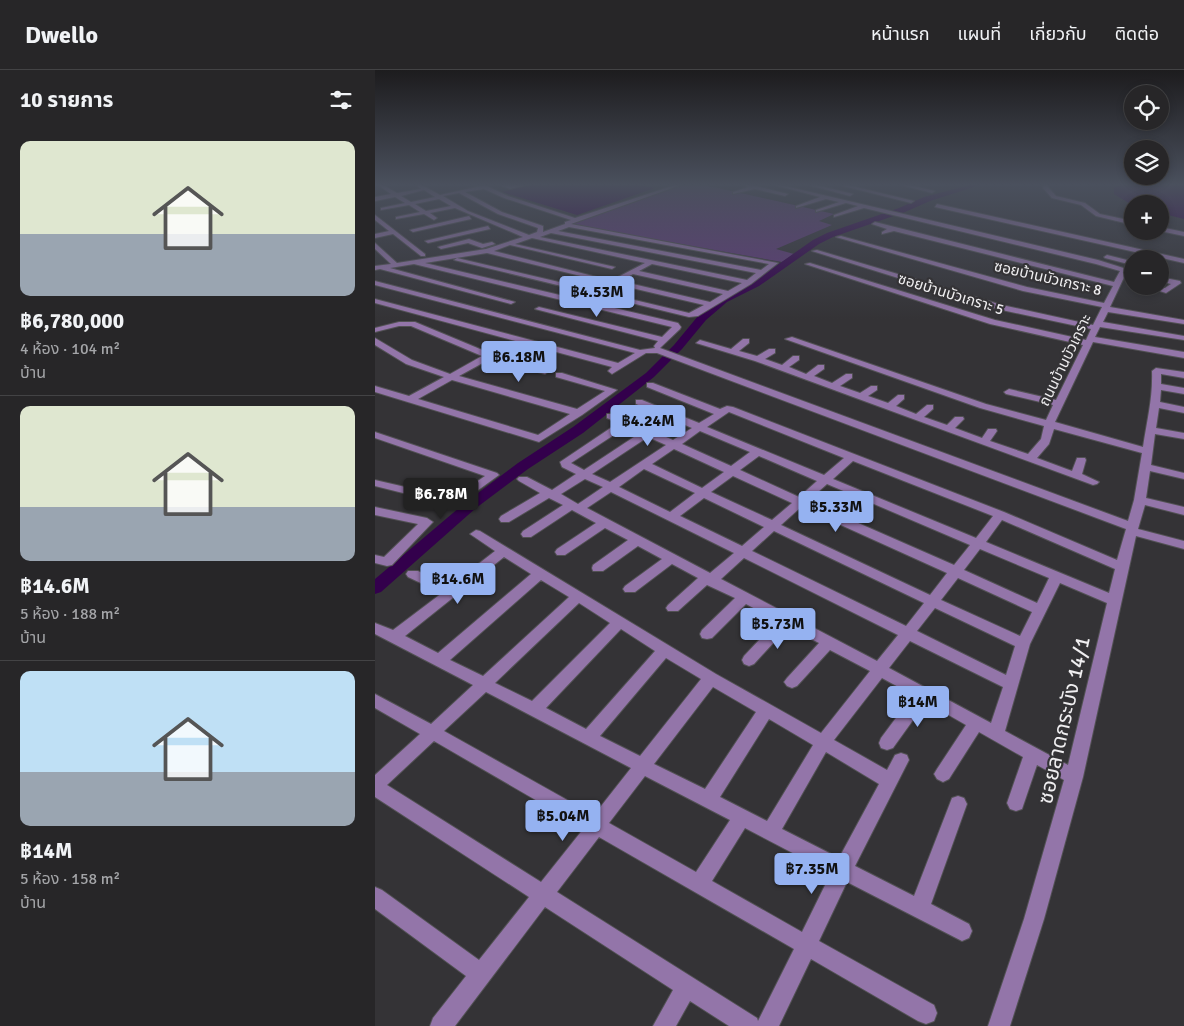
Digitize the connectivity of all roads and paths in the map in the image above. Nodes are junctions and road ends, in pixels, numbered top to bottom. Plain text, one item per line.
1 (392, 230) edge
2 (447, 230) edge
3 (451, 230) edge
4 (477, 230) edge
5 (503, 230) edge
6 (541, 230) edge
7 (549, 230) edge
8 (557, 230) edge
9 (594, 230) edge
10 (892, 230) edge
11 (895, 230) edge
12 (942, 230) edge
13 (959, 230) edge
14 (987, 230) edge
15 (1043, 230) edge
16 (1169, 231) edge
17 (395, 232) junction
18 (551, 232) junction
19 (969, 232) junction
20 (540, 233) junction
21 (884, 233) dead end
22 (495, 234) dead end
23 (1184, 234) edge
24 (458, 235) junction
25 (375, 236) edge
26 (421, 236) dead end
27 (927, 236) dead end
28 (529, 237) junction
29 (839, 237) dead end
30 (468, 240) junction
31 (502, 241) dead end
32 (550, 241) junction
33 (948, 241) dead end
34 (428, 242) dead end
35 (661, 242) junction
36 (375, 245) edge
37 (513, 245) dead end
38 (532, 249) junction
39 (645, 250) junction
40 (1134, 250) edge
41 (487, 251) junction
42 (815, 251) dead end
43 (423, 255) dead end
44 (877, 255) dead end
45 (375, 256) edge
46 (459, 258) junction
47 (513, 258) junction
48 (630, 258) junction
49 (1169, 258) edge
50 (1184, 261) edge
51 (651, 262) junction
52 (1124, 263) edge
53 (395, 264) junction
54 (808, 264) dead end
55 (1124, 264) edge
56 (1108, 265) junction
57 (384, 267) junction
58 (491, 267) junction
59 (612, 267) junction
60 (375, 268) edge
61 (633, 272) junction
62 (762, 272) junction
63 (399, 273) junction
64 (1124, 273) edge
65 (593, 277) junction
66 (1091, 277) dead end
67 (375, 282) edge
68 (614, 282) junction
69 (748, 282) junction
70 (1169, 282) edge
71 (1117, 284) junction
72 (572, 287) junction
73 (1169, 289) edge
74 (533, 292) junction
75 (595, 292) junction
76 (727, 293) junction
77 (559, 298) junction
78 (375, 300) edge
79 (511, 302) junction
80 (1051, 303) dead end
81 (710, 304) junction
82 (1068, 307) dead end
83 (539, 309) junction
84 (1105, 310) junction
85 (488, 313) junction
86 (517, 320) junction
87 (1184, 322) edge
88 (464, 325) junction
89 (1097, 326) junction
90 (375, 330) edge
91 (572, 334) junction
92 (1184, 338) edge
93 (789, 339) dead end
94 (746, 341) dead end
95 (1089, 341) junction
96 (376, 343) edge
97 (708, 343) dead end
98 (662, 346) junction
99 (549, 348) junction
100 (636, 351) dead end
101 (734, 351) junction
102 (771, 351) dead end
103 (375, 352) edge
104 (489, 356) junction
105 (1184, 356) edge
106 (796, 358) dead end
107 (758, 359) junction
108 (409, 362) junction
109 (821, 367) dead end
110 (783, 368) junction
111 (545, 371) dead end
112 (559, 375) dead end
113 (1184, 375) edge
114 (451, 376) junction
115 (849, 376) dead end
116 (807, 377) junction
117 (650, 385) dead end
118 (833, 386) junction
119 (1157, 386) junction
120 (874, 388) dead end
121 (375, 389) edge
122 (1009, 392) dead end
123 (1184, 392) edge
124 (861, 397) junction
125 (901, 397) dead end
126 (410, 400) junction
127 (639, 402) dead end
128 (1059, 404) junction
129 (1153, 404) junction
130 (930, 406) dead end
131 (889, 407) junction
132 (1184, 410) edge
133 (579, 413) junction
134 (721, 413) junction
135 (610, 416) dead end
136 (917, 418) junction
137 (959, 419) dead end
138 (625, 423) junction
139 (1152, 423) junction
140 (1049, 424) junction
141 (700, 427) junction
142 (947, 429) junction
143 (992, 432) dead end
144 (648, 433) junction
145 (375, 435) edge
146 (1184, 436) edge
147 (984, 442) junction
148 (675, 445) junction
149 (757, 452) junction
150 (851, 457) junction
151 (1028, 459) junction
152 (1146, 459) junction
153 (1081, 460) dead end
154 (644, 465) junction
155 (731, 472) junction
156 (586, 474) junction
157 (1076, 476) junction
158 (1184, 476) edge
159 (523, 479) dead end
160 (825, 480) junction
161 (1093, 482) dead end
162 (375, 483) edge
163 (612, 486) junction
164 (703, 493) junction
165 (550, 494) junction
166 (1140, 500) junction
167 (800, 502) junction
168 (575, 507) junction
169 (1184, 510) edge
170 (375, 511) edge
171 (1000, 515) junction
172 (672, 516) junction
173 (505, 519) dead end
174 (603, 523) junction
175 (773, 526) junction
176 (1132, 529) junction
177 (476, 534) dead end
178 (527, 534) dead end
179 (636, 541) junction
180 (978, 542) junction
181 (1184, 545) edge
182 (504, 551) junction
183 (561, 552) dead end
184 (743, 552) junction
185 (375, 559) edge
186 (670, 559) junction
187 (1122, 567) junction
188 (598, 568) dead end
189 (957, 571) junction
190 (540, 573) junction
191 (413, 574) dead end
192 (1057, 576) junction
193 (708, 579) junction
194 (630, 589) dead end
195 (451, 592) junction
196 (578, 596) junction
197 (744, 598) junction
198 (933, 600) junction
199 (1114, 600) junction
200 (673, 608) dead end
201 (1041, 610) junction
202 (786, 620) junction
203 (619, 622) junction
204 (375, 628) edge
205 (908, 632) junction
206 (707, 634) dead end
207 (394, 638) junction
208 (828, 643) junction
209 (1023, 644) junction
210 (665, 649) junction
211 (439, 660) junction
212 (749, 660) dead end
213 (879, 670) junction
214 (711, 678) junction
215 (792, 682) dead end
216 (484, 684) junction
217 (1011, 684) junction
218 (923, 694) junction
219 (375, 700) edge
220 (534, 710) junction
221 (766, 710) junction
222 (976, 724) junction
223 (432, 733) junction
224 (996, 735) junction
225 (588, 738) junction
226 (823, 742) junction
227 (887, 743) dead end
228 (1031, 754) junction
229 (901, 760) dead end
230 (643, 766) junction
231 (943, 774) dead end
232 (1074, 777) junction
233 (890, 781) junction
234 (375, 787) edge
235 (708, 800) junction
236 (1016, 803) dead end
237 (958, 804) dead end
238 (742, 818) junction
239 (596, 826) junction
240 (770, 832) junction
241 (843, 870) junction
242 (699, 884) junction
243 (543, 895) junction
244 (375, 897) edge
245 (919, 909) junction
246 (962, 931) dead end
247 (807, 945) junction
248 (481, 974) junction
249 (687, 986) junction
250 (926, 1013) dead end
251 (441, 1026) edge
252 (665, 1026) edge
253 (749, 1026) edge
254 (767, 1026) edge
255 (999, 1026) edge

1 - 17 street
2 - 26 street
3 - 24 street
4 - 24 street
5 - 28 street
6 - 20 street
7 - 20 street
8 - 18 street
9 - 35 street
10 - 21 street
11 - 71 street
12 - 27 street
13 - 19 street
14 - 52 street
15 - 40 street
16 - 23 street
17 - 25 street
17 - 43 street
18 - 32 street
18 - 39 street
19 - 33 street
19 - 56 street
20 - 28 street
22 - 30 street
24 - 30 street
24 - 34 street
28 - 41 street
29 - 84 street, ซอยบ้านบัวเกราะ 8
30 - 31 street
30 - 46 street
32 - 38 street
32 - 48 street
35 - 39 street
35 - 62 street
36 - 53 street
37 - 38 street
38 - 47 street
38 - 59 street
39 - 48 street
39 - 62 street
41 - 46 street
41 - 47 street
42 - 89 street
44 - 80 street
45 - 57 street
46 - 53 street
46 - 58 street
47 - 58 street
47 - 65 street
48 - 51 street
48 - 59 street
49 - 50 street
51 - 61 street
51 - 69 street
53 - 57 street
54 - 95 street, ซอยบ้านบัวเกราะ 5
55 - 56 street
56 - 66 street
57 - 60 street
57 - 63 street
58 - 72 street
59 - 65 street
61 - 68 street
61 - 76 street
62 - 69 street
63 - 67 street
63 - 74 street
63 - 79 street
64 - 71 street, ถนนบ้านบัวเกราะ
65 - 72 street
67 - 85 street
68 - 75 street
68 - 81 street
69 - 76 street
70 - 73 street
71 - 84 street, ถนนบ้านบัวเกราะ
72 - 75 street
74 - 77 street
74 - 79 street
75 - 81 street
76 - 81 street
77 - 83 street
77 - 98 street
78 - 88 street
79 - 85 street
82 - 84 street
83 - 86 street
83 - 98 street
84 - 87 street
84 - 89 street, ถนนบ้านบัวเกราะ
85 - 86 street
85 - 88 street
86 - 91 street
88 - 99 street
89 - 92 street
89 - 95 street, ถนนบ้านบัวเกราะ
90 - 104 street
91 - 99 street
91 - 100 street
93 - 140 street
94 - 101 street
95 - 105 street, ซอยบ้านบัวเกราะ 5
95 - 128 street, ถนนบ้านบัวเกราะ
96 - 108 street
97 - 101 street
98 - 99 street
98 - 176 street
101 - 107 street
102 - 107 street
103 - 108 street
104 - 111 street
104 - 114 street
106 - 110 street
107 - 110 street
108 - 114 street
109 - 116 street
110 - 116 street
112 - 133 street
113 - 119 street, ซอยลาดกระบัง 14/1
114 - 126 street
114 - 133 street
115 - 118 street
116 - 118 street
117 - 134 street
118 - 124 street
119 - 123 street
119 - 129 street, ซอยลาดกระบัง 14/1
120 - 124 street
121 - 126 street
122 - 128 street
124 - 131 street
125 - 131 street
126 - 133 street
127 - 141 street
128 - 140 street, ถนนบ้านบัวเกราะ
129 - 132 street
129 - 139 street, ซอยลาดกระบัง 14/1
130 - 136 street
131 - 136 street
134 - 141 street
134 - 150 street
135 - 138 street
136 - 142 street
137 - 142 street
138 - 144 street
138 - 156 street
139 - 146 street
139 - 152 street, ซอยลาดกระบัง 14/1
140 - 151 street
140 - 152 street, ถนนบ้านบัวเกราะ
141 - 148 street
141 - 149 street
142 - 147 street
143 - 147 street
144 - 148 street
144 - 156 street
145 - 162 street
147 - 151 street
148 - 154 street
148 - 155 street
149 - 155 street
149 - 160 street
150 - 160 street
150 - 171 street
151 - 157 street
152 - 158 street, ถนนบ้านบัวเกราะ
152 - 166 street, ซอยลาดกระบัง 14/1
153 - 157 street
154 - 163 street
154 - 164 street
155 - 164 street
155 - 167 street
156 - 163 street
156 - 165 street
157 - 161 street
159 - 165 street
160 - 167 street
160 - 180 street
163 - 168 street
163 - 172 street
164 - 172 street
164 - 175 street
165 - 168 street
165 - 173 street
166 - 169 street
166 - 176 street, ซอยลาดกระบัง 14/1
167 - 175 street
167 - 189 street
168 - 174 street
168 - 178 street
170 - 185 street
171 - 180 street
171 - 187 street
172 - 184 street
174 - 179 street
174 - 183 street
175 - 184 street
175 - 198 street
176 - 181 street
176 - 187 street, ซอยลาดกระบัง 14/1
177 - 182 street
179 - 186 street
179 - 188 street
180 - 189 street
180 - 192 street
182 - 190 street
182 - 195 street
184 - 193 street
184 - 205 street
186 - 193 street
186 - 194 street
187 - 199 street, ซอยลาดกระบัง 14/1
189 - 198 street
189 - 201 street
190 - 196 street
190 - 211 street
191 - 195 street
192 - 199 street
192 - 201 street
193 - 197 street
193 - 200 street
195 - 207 street
196 - 203 street
196 - 216 street
197 - 202 street
197 - 206 street
198 - 205 street
198 - 209 street
199 - 232 street, ซอยลาดกระบัง 14/1
201 - 209 street
202 - 208 street
202 - 212 street
203 - 210 street
203 - 220 street
204 - 207 street
205 - 213 street
205 - 217 street
207 - 211 street
208 - 213 street
208 - 215 street
209 - 217 street
210 - 214 street
210 - 225 street
211 - 216 street
213 - 218 street
213 - 226 street
214 - 221 street
214 - 230 street
216 - 220 street
216 - 223 street
217 - 224 street
218 - 222 street
218 - 227 street
219 - 223 street
220 - 225 street
221 - 226 street
221 - 235 street
222 - 224 street
222 - 231 street
223 - 234 street
223 - 239 street
224 - 228 street
225 - 230 street
226 - 233 street
226 - 240 street
228 - 232 street
228 - 236 street
229 - 233 street
230 - 235 street
230 - 239 street
232 - 255 street, ซอยลาดกระบัง 14/1
233 - 241 street
234 - 243 street
235 - 238 street
237 - 245 street
238 - 240 street
238 - 242 street
239 - 242 street
239 - 243 street
240 - 241 street
241 - 245 street
241 - 247 street
242 - 247 street
243 - 248 street
243 - 249 street
244 - 248 street
245 - 246 street
247 - 250 street
247 - 254 street
248 - 251 street
249 - 252 street
249 - 253 street

